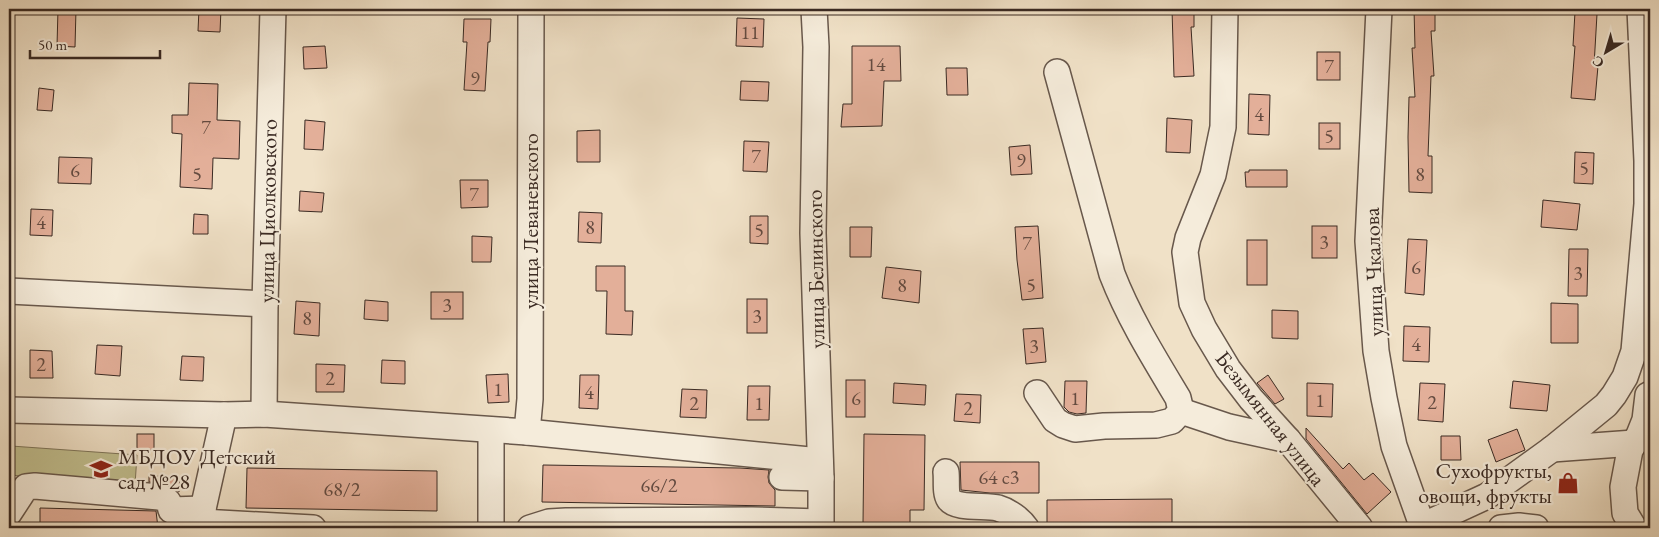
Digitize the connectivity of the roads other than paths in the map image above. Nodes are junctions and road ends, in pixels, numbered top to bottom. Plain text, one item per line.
1 (273, 9) edge
2 (531, 9) edge
3 (814, 9) edge
4 (1225, 9) edge
5 (1379, 9) edge
6 (1640, 9) edge
7 (1646, 48) edge
8 (1057, 72) dead end
9 (1649, 161) edge
10 (9, 291) edge
11 (265, 304) junction
12 (1037, 393) dead end
13 (1649, 395) edge
14 (1606, 405) junction
15 (9, 410) edge
16 (1181, 411) junction
17 (264, 414) junction
18 (224, 415) junction
19 (491, 430) junction
20 (527, 432) junction
21 (1641, 438) edge
22 (1288, 440) junction
23 (1552, 450) junction
24 (821, 470) junction
25 (946, 472) dead end
26 (782, 477) dead end
27 (26, 487) junction
28 (203, 509) junction
29 (9, 513) edge
30 (170, 519) edge
31 (820, 525) edge
32 (1422, 527) edge
33 (22, 528) edge
34 (313, 528) edge
35 (491, 528) edge
36 (530, 528) edge
37 (1026, 528) edge
38 (1360, 528) edge
39 (1501, 528) edge
40 (1536, 528) edge
41 (1634, 528) edge

1 - 11 street, улица Циолковского
2 - 20 street, улица Леваневского
3 - 24 street, улица Белинского
4 - 22 street, Безымянная улица
5 - 32 street, улица Чкалова
6 - 7 street
7 - 9 street
8 - 16 street
9 - 14 street
10 - 11 street
11 - 17 street, улица Циолковского
12 - 16 street
13 - 14 street
13 - 21 street
14 - 23 street
15 - 18 street
16 - 22 street
17 - 18 street
17 - 19 street
18 - 28 street
19 - 20 street
19 - 35 street
20 - 24 street
21 - 23 street
21 - 41 street
22 - 38 street, Безымянная улица
23 - 32 street
24 - 26 street
24 - 31 street, улица Белинского
25 - 37 street
27 - 29 street
27 - 30 street
27 - 33 street
28 - 30 street
28 - 34 street
31 - 36 street
39 - 40 street

